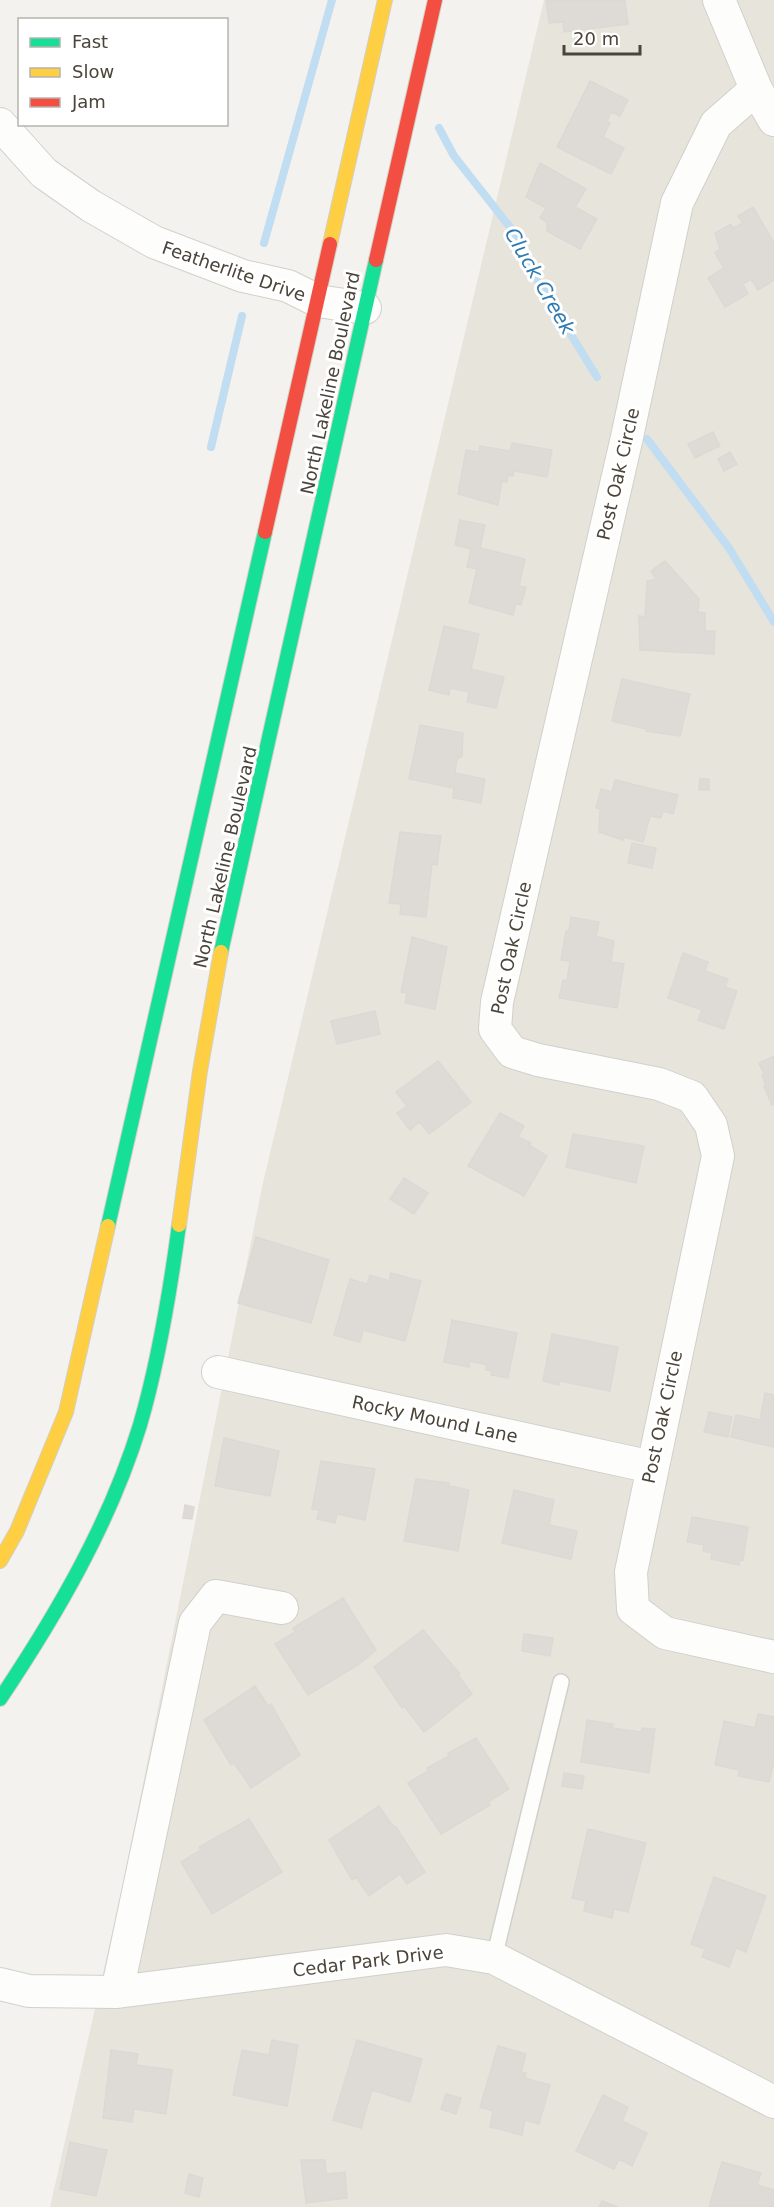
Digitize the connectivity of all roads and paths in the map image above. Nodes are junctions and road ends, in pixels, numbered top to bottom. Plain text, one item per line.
1 (385, 0) edge
2 (435, 0) edge
3 (720, 1) edge
4 (756, 89) junction
5 (774, 120) edge
6 (0, 124) edge
7 (318, 301) junction
8 (365, 308) junction
9 (237, 794) dead end
10 (257, 800) junction
11 (218, 1372) dead end
12 (652, 1467) junction
13 (0, 1561) edge
14 (282, 1608) dead end
15 (774, 1657) edge
16 (561, 1682) dead end
17 (0, 1699) edge
18 (494, 1958) junction
19 (0, 1984) edge
20 (117, 1992) junction
21 (774, 2102) edge

1 - 7 main road, North Lakeline Boulevard
2 - 8 main road, North Lakeline Boulevard
3 - 4 street
4 - 5 street
4 - 12 street, Post Oak Circle
6 - 7 street, Featherlite Drive
7 - 8 street, Featherlite Drive
7 - 13 main road, North Lakeline Boulevard
8 - 10 main road, North Lakeline Boulevard
9 - 10 main road
10 - 17 main road, North Lakeline Boulevard
11 - 12 street, Rocky Mound Lane
12 - 15 street, Post Oak Circle
14 - 20 street
16 - 18 lane
18 - 20 street, Cedar Park Drive
18 - 21 street, Cedar Park Drive
19 - 20 street, Cedar Park Drive

